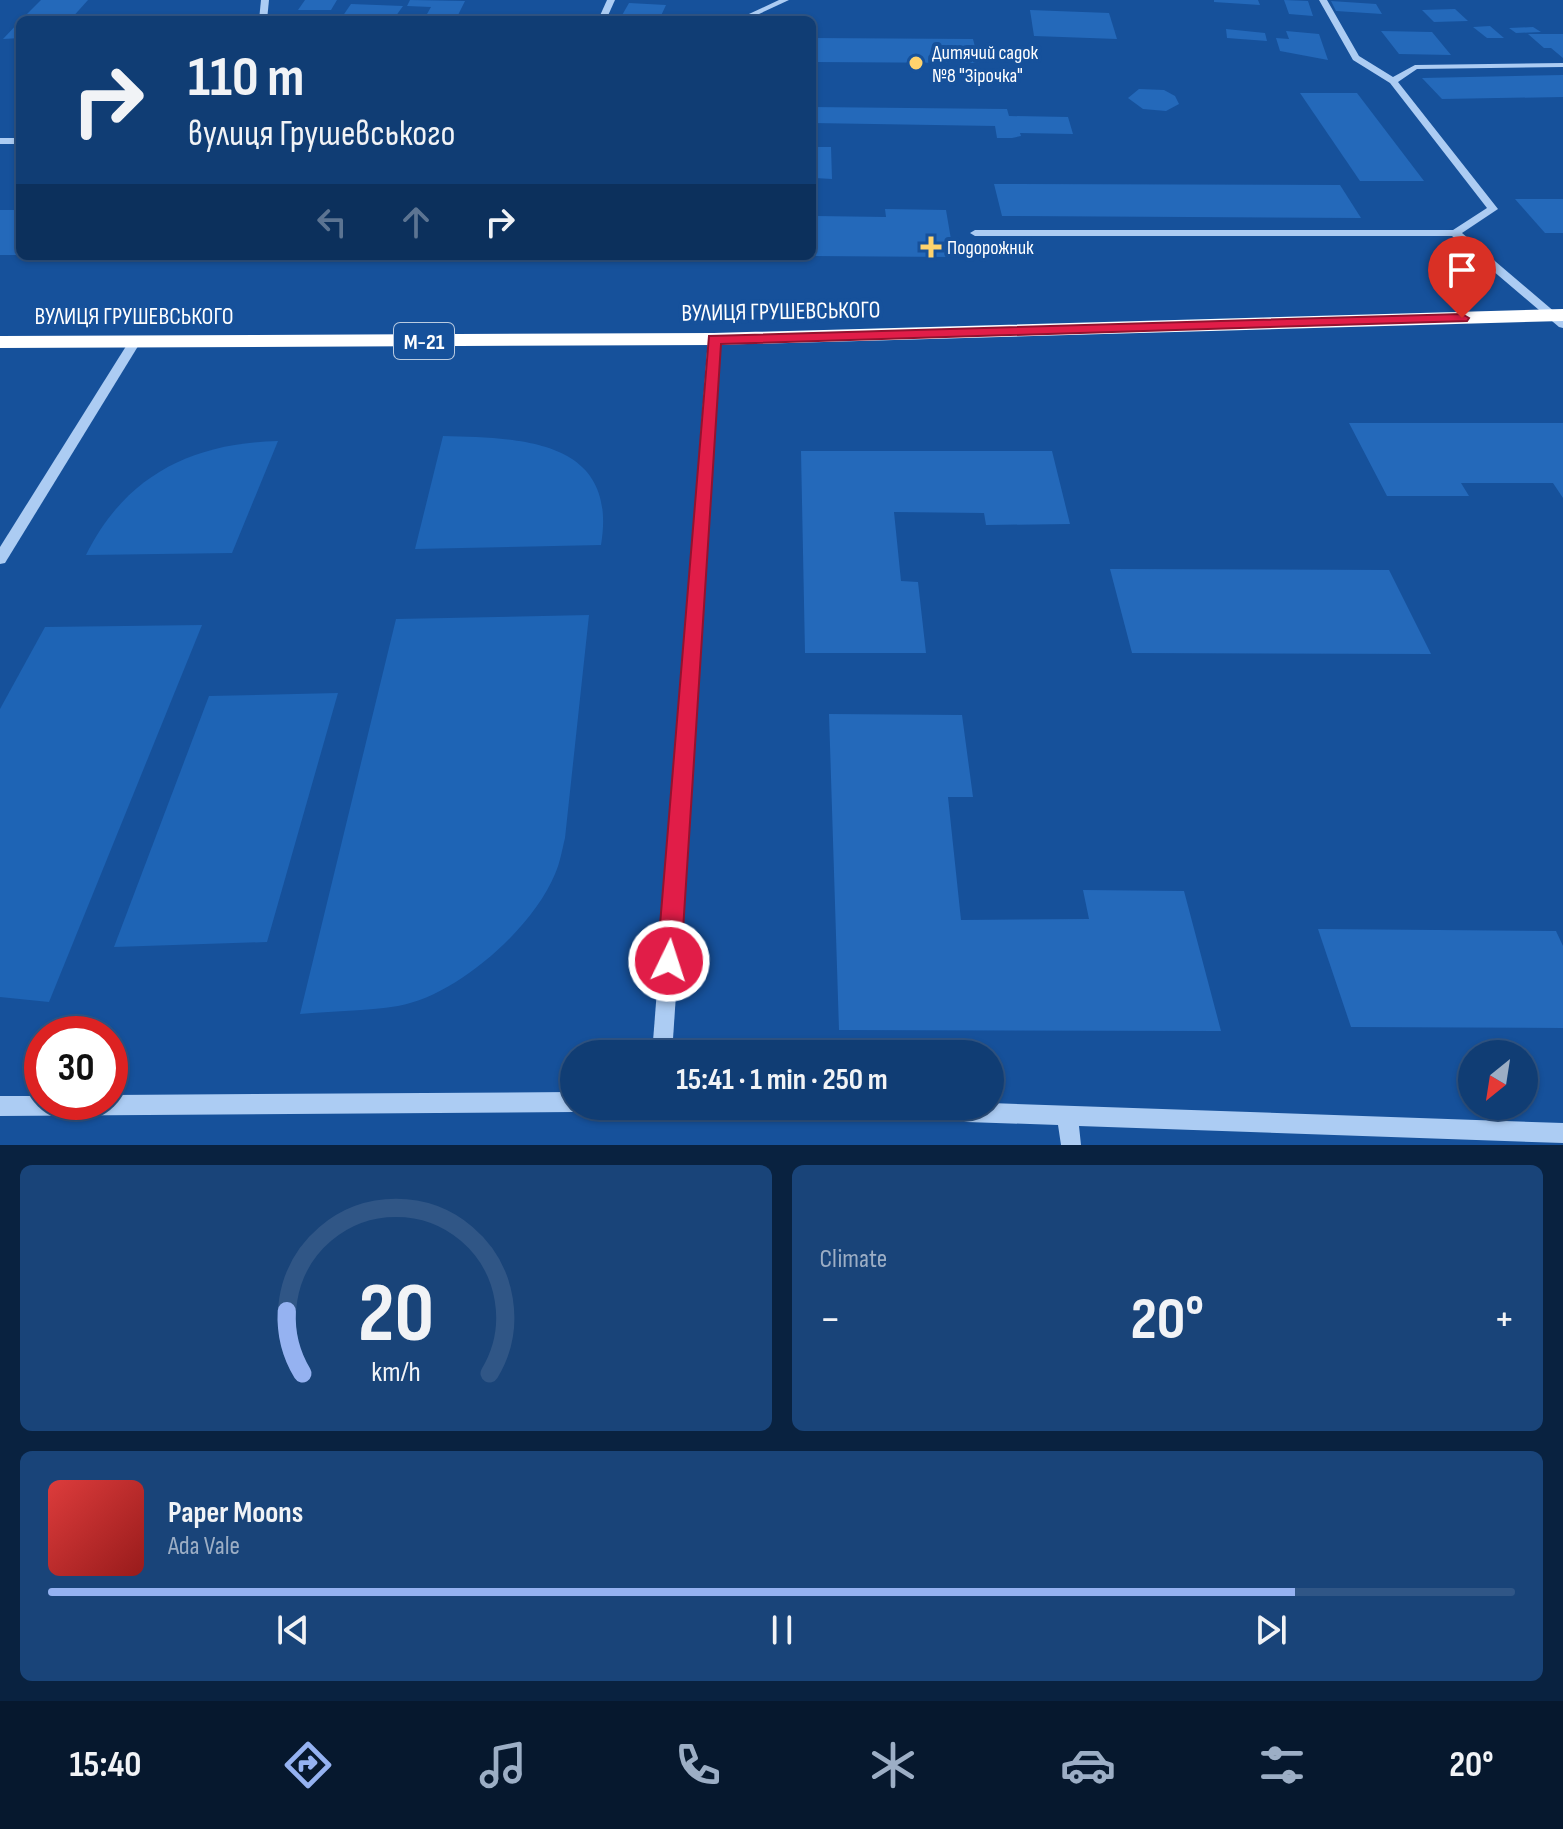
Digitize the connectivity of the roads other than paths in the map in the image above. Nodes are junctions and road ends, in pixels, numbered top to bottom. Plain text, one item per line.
1 (785, 0) edge
2 (1323, 0) edge
3 (749, 16) edge
4 (1563, 65) edge
5 (1393, 81) junction
6 (975, 233) dead end
7 (1455, 233) junction
8 (1560, 319) edge
9 (714, 339) junction
10 (0, 342) edge
11 (134, 343) junction
12 (0, 559) edge
13 (663, 1040) edge
14 (560, 1102) edge
15 (0, 1106) edge
16 (1004, 1113) edge
17 (1067, 1115) junction
18 (1563, 1133) edge
19 (1071, 1145) edge

1 - 3 street
2 - 5 street
4 - 5 street
5 - 7 street
6 - 7 street
7 - 8 street
8 - 9 highway, ВУЛИЦЯ ГРУШЕВСЬКОГО / М-21
9 - 11 highway, ВУЛИЦЯ ГРУШЕВСЬКОГО / М-21
9 - 13 street
10 - 11 highway, ВУЛИЦЯ ГРУШЕВСЬКОГО / М-21
11 - 12 street
14 - 15 street
16 - 17 street
17 - 18 street
17 - 19 street

